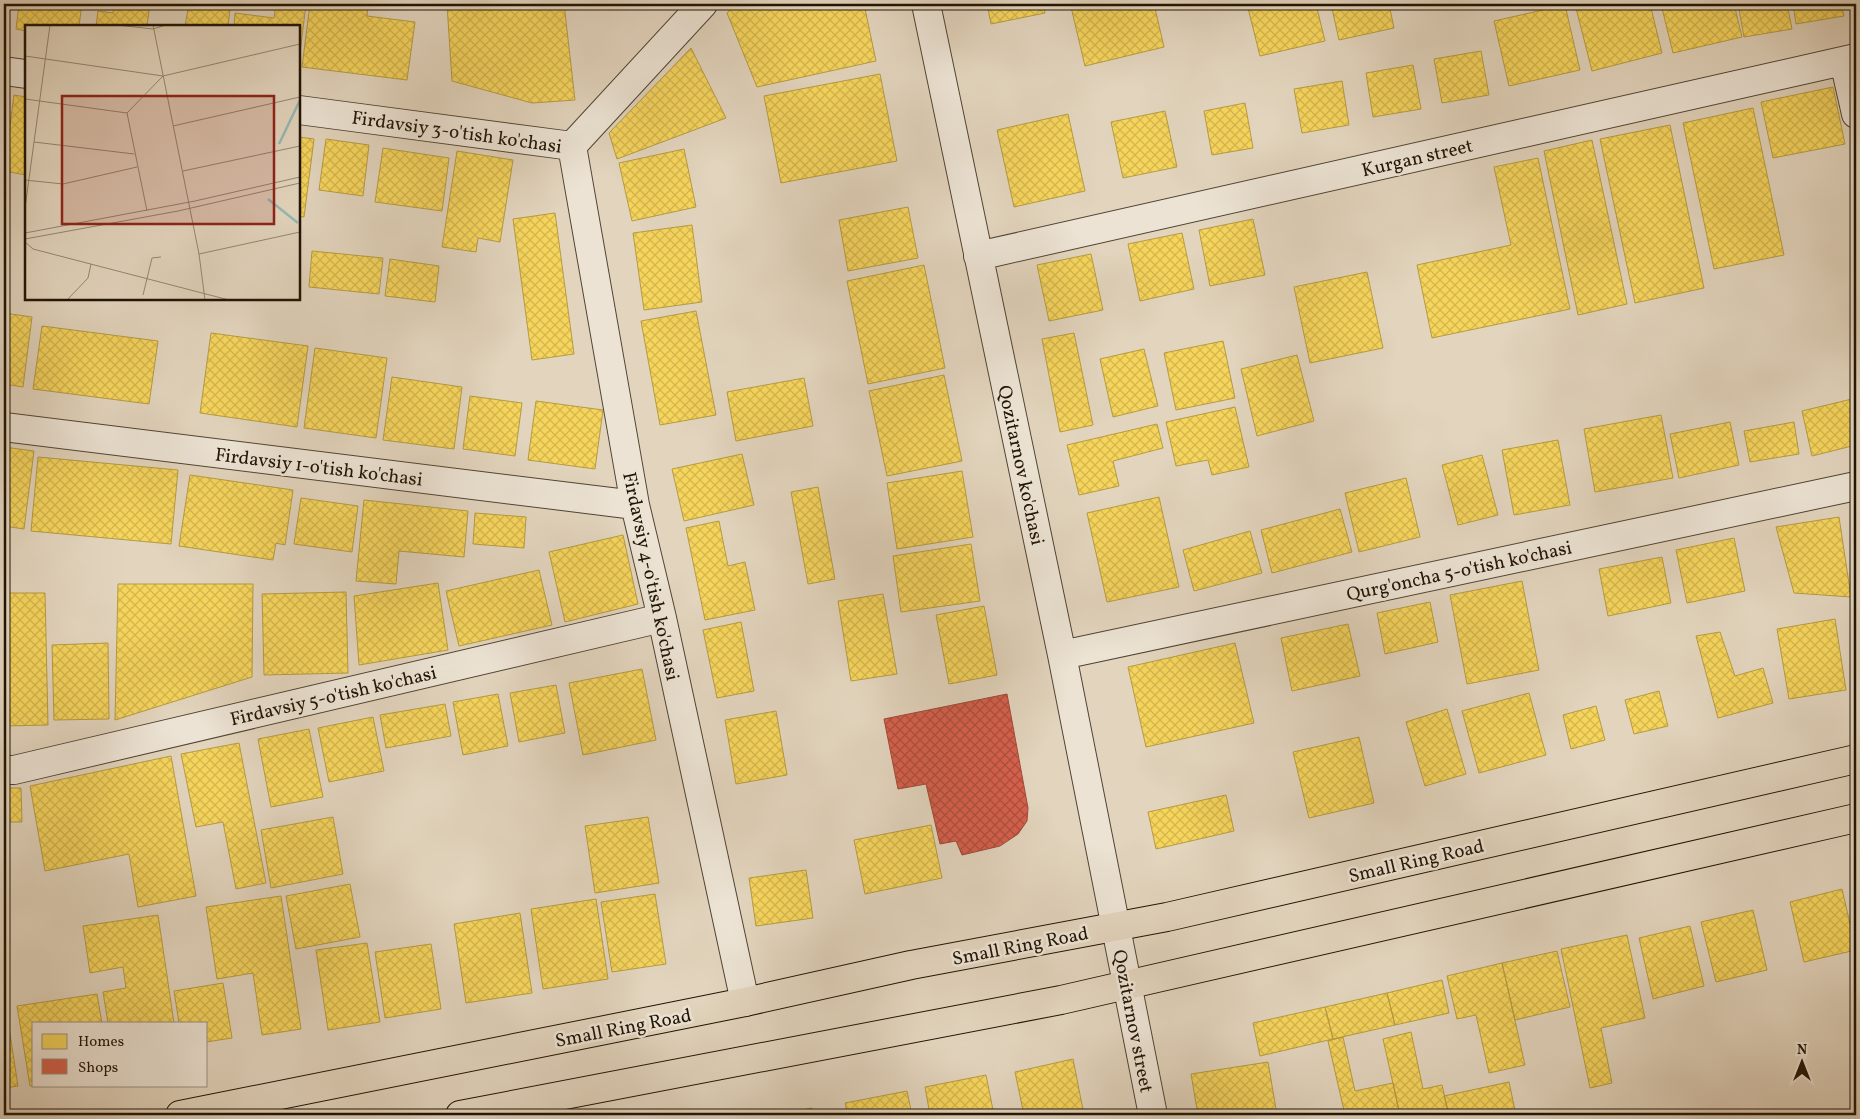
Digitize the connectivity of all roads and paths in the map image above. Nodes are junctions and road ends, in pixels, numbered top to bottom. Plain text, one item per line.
1 (702, 4) edge
2 (926, 4) edge
3 (1850, 60) edge
4 (4, 71) edge
5 (25, 74) edge
6 (300, 110) edge
7 (1856, 114) edge
8 (572, 146) junction
9 (978, 256) junction
10 (4, 427) edge
11 (1856, 486) edge
12 (635, 505) junction
13 (662, 618) junction
14 (1062, 655) junction
15 (1856, 759) edge
16 (4, 770) edge
17 (1856, 818) edge
18 (1116, 927) junction
19 (1126, 985) junction
20 (745, 1002) junction
21 (180, 1115) edge
22 (460, 1115) edge
23 (1153, 1115) edge

1 - 8 street, Firdavsiy 3-o'tish ko'chasi
2 - 9 street, Qozitarnov ko'chasi
3 - 7 street
3 - 9 street, Kurgan street
4 - 5 street
6 - 8 street, Firdavsiy 3-o'tish ko'chasi
8 - 12 street, Firdavsiy 4-o'tish ko'chasi
9 - 14 street, Qozitarnov ko'chasi
10 - 12 street, Firdavsiy 1-o'tish ko'chasi
11 - 14 street, Qurg'oncha 5-o'tish ko'chasi
12 - 13 street, Firdavsiy 4-o'tish ko'chasi
13 - 16 street, Firdavsiy 5-o'tish ko'chasi
13 - 20 street, Firdavsiy 4-o'tish ko'chasi
14 - 18 street, Qozitarnov ko'chasi
15 - 18 highway, Small Ring Road
17 - 19 highway
18 - 19 street, Qozitarnov street
18 - 20 highway, Small Ring Road
19 - 22 highway
19 - 23 street, Qozitarnov street
20 - 21 highway, Small Ring Road

